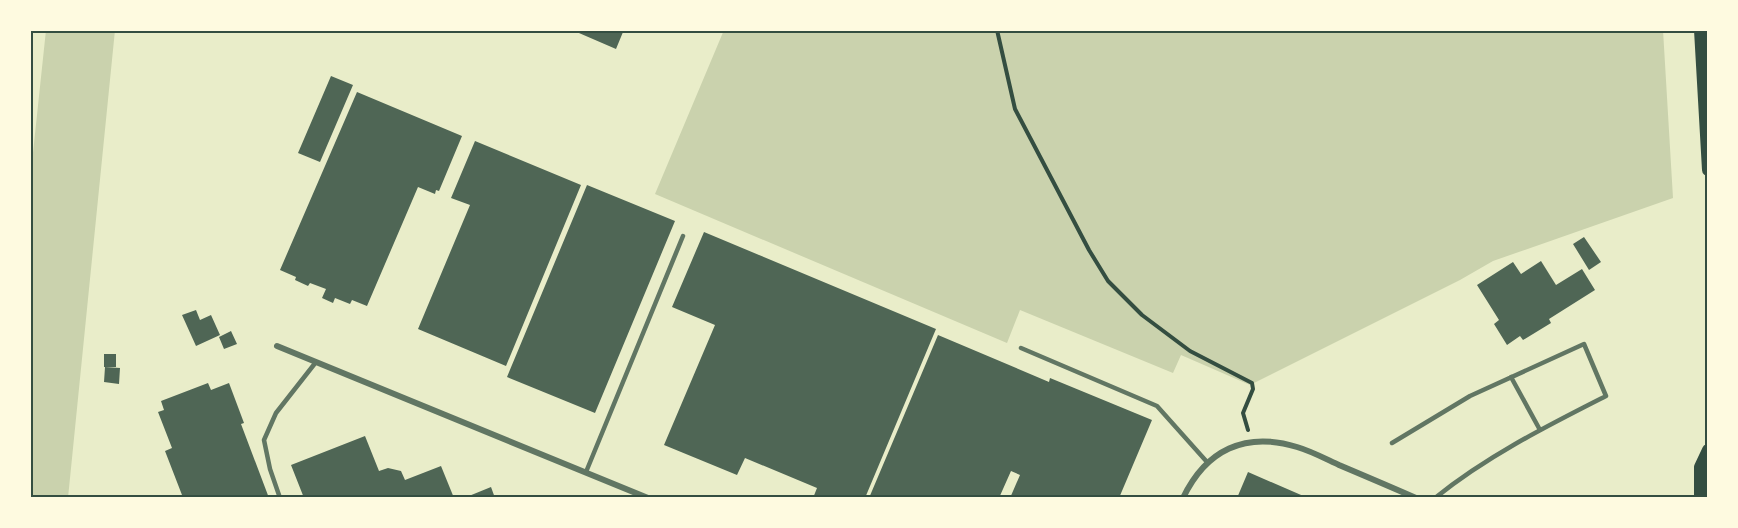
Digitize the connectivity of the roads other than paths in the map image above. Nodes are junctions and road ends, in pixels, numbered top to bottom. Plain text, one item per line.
1 (1700, 30) edge
2 (1708, 170) edge
3 (683, 236) dead end
4 (277, 346) dead end
5 (1021, 348) dead end
6 (316, 362) junction
7 (1511, 377) junction
8 (1540, 430) junction
9 (1392, 443) dead end
10 (1708, 450) edge
11 (1207, 462) junction
12 (586, 472) junction
13 (280, 498) edge
14 (648, 498) edge
15 (1183, 498) edge
16 (1416, 498) edge
17 (1435, 498) edge
18 (1700, 498) edge

1 - 2 main road
3 - 12 lane
4 - 6 street
5 - 11 lane
6 - 12 street
6 - 13 lane
7 - 8 lane
7 - 8 lane
7 - 9 lane
8 - 17 lane
10 - 18 main road
11 - 15 street
11 - 16 street
12 - 14 street

